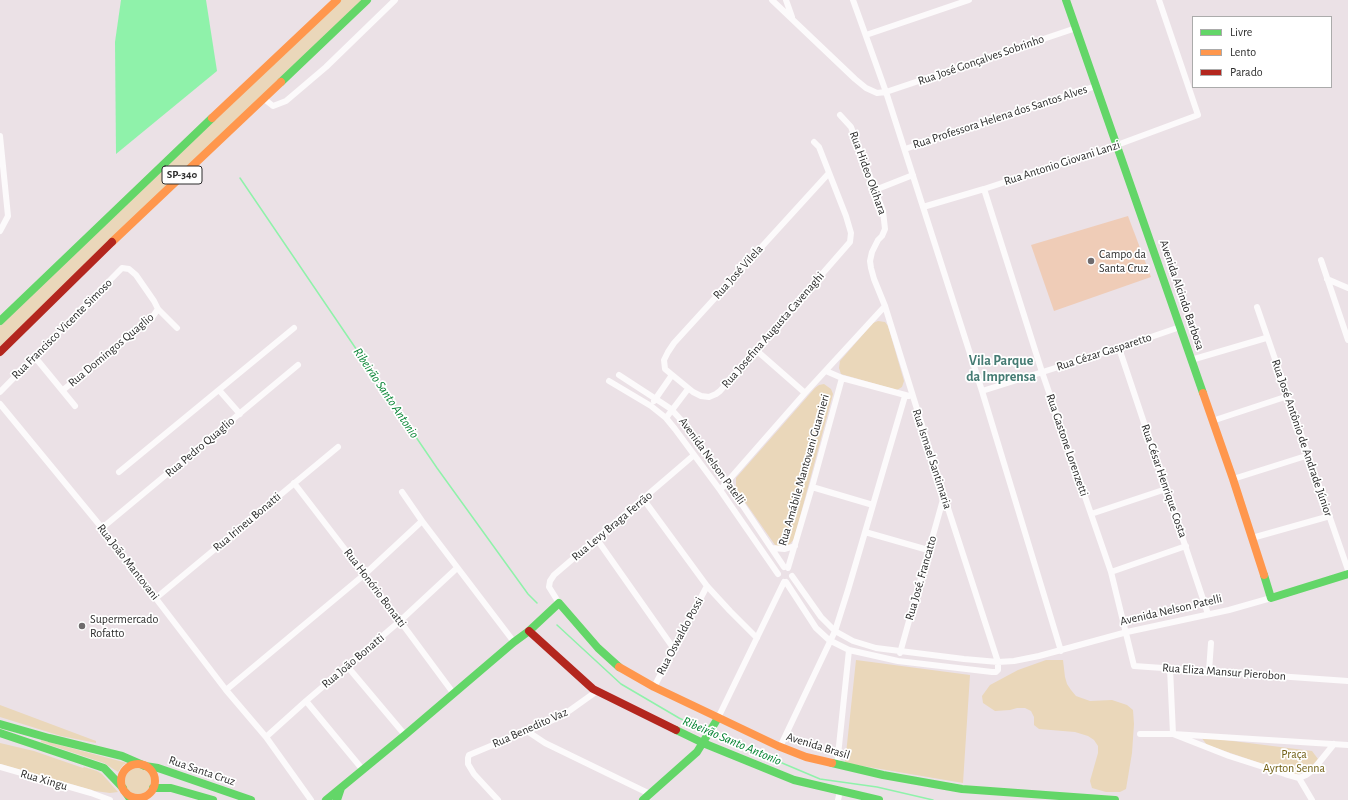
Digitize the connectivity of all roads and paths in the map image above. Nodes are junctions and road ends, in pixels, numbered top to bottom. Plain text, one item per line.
1 (337, 0) edge
2 (367, 0) edge
3 (395, 0) edge
4 (772, 0) edge
5 (786, 0) edge
6 (853, 0) edge
7 (969, 0) edge
8 (1066, 0) edge
9 (1159, 0) edge
10 (793, 19) junction
11 (1076, 28) junction
12 (866, 35) junction
13 (1096, 86) junction
14 (886, 92) junction
15 (263, 98) junction
16 (840, 115) dead end
17 (0, 136) edge
18 (814, 142) dead end
19 (1117, 145) junction
20 (905, 149) junction
21 (829, 173) junction
22 (913, 175) junction
23 (984, 189) junction
24 (875, 190) junction
25 (923, 207) junction
26 (0, 232) edge
27 (870, 256) joint
28 (1321, 260) dead end
29 (1327, 279) junction
30 (1348, 288) edge
31 (885, 306) junction
32 (1257, 307) dead end
33 (158, 309) junction
34 (0, 321) edge
35 (1180, 327) junction
36 (177, 328) dead end
37 (294, 328) dead end
38 (17, 335) junction
39 (1266, 338) junction
40 (1348, 340) edge
41 (1119, 348) junction
42 (756, 350) junction
43 (0, 352) edge
44 (34, 356) junction
45 (0, 360) edge
46 (1191, 360) junction
47 (298, 365) dead end
48 (826, 371) junction
49 (1042, 372) junction
50 (619, 375) dead end
51 (672, 375) junction
52 (842, 378) junction
53 (609, 381) dead end
54 (688, 389) junction
55 (63, 390) junction
56 (219, 390) junction
57 (982, 391) junction
58 (0, 392) edge
59 (805, 393) junction
60 (905, 396) junction
61 (1288, 396) junction
62 (913, 397) junction
63 (656, 398) junction
64 (0, 404) edge
65 (76, 406) dead end
66 (651, 406) junction
67 (671, 410) junction
68 (240, 414) junction
69 (666, 418) junction
70 (1212, 421) junction
71 (338, 447) dead end
72 (694, 455) junction
73 (1309, 455) junction
74 (119, 472) dead end
75 (1233, 479) junction
76 (727, 482) junction
77 (294, 483) junction
78 (812, 487) junction
79 (1166, 489) junction
80 (720, 490) junction
81 (402, 492) dead end
82 (944, 496) junction
83 (644, 500) junction
84 (873, 505) junction
85 (1091, 514) junction
86 (1330, 516) junction
87 (422, 521) junction
88 (102, 528) junction
89 (865, 532) junction
90 (596, 538) junction
91 (1252, 538) junction
92 (795, 546) junction
93 (1186, 546) junction
94 (772, 548) junction
95 (928, 550) junction
96 (457, 568) junction
97 (786, 568) junction
98 (1348, 570) edge
99 (1111, 572) junction
100 (365, 574) junction
101 (778, 574) junction
102 (1348, 574) edge
103 (792, 576) junction
104 (785, 582) junction
105 (707, 586) junction
106 (156, 598) junction
107 (1271, 598) junction
108 (559, 602) junction
109 (1208, 614) junction
110 (400, 621) junction
111 (529, 631) junction
112 (834, 631) junction
113 (1127, 632) junction
114 (757, 638) junction
115 (829, 640) junction
116 (514, 642) junction
117 (1211, 643) dead end
118 (674, 649) junction
119 (849, 650) junction
120 (901, 651) junction
121 (1061, 651) junction
122 (898, 660) junction
123 (998, 662) junction
124 (347, 666) junction
125 (1170, 668) junction
126 (1209, 671) junction
127 (1348, 682) edge
128 (654, 687) junction
129 (226, 690) junction
130 (597, 691) junction
131 (454, 694) junction
132 (306, 701) junction
133 (717, 719) junction
134 (0, 723) edge
135 (527, 731) junction
136 (0, 733) edge
137 (1140, 734) dead end
138 (1173, 734) junction
139 (405, 735) junction
140 (266, 737) junction
141 (0, 739) edge
142 (705, 740) junction
143 (1334, 744) junction
144 (1348, 745) edge
145 (780, 747) junction
146 (76, 759) junction
147 (837, 765) junction
148 (145, 766) junction
149 (0, 767) edge
150 (363, 770) junction
151 (1299, 778) junction
152 (341, 787) junction
153 (153, 788) junction
154 (124, 790) junction
155 (650, 794) junction
156 (839, 796) edge
157 (110, 800) edge
158 (131, 800) edge
159 (213, 800) edge
160 (251, 800) edge
161 (311, 800) edge
162 (326, 800) edge
163 (337, 800) edge
164 (498, 800) edge
165 (643, 800) edge
166 (879, 800) edge
167 (1115, 800) edge
168 (1312, 800) edge

1 - 34 main road, SP-340
2 - 15 main road, SP-340
3 - 15 street
4 - 10 street
5 - 10 street
6 - 12 street
7 - 12 street
8 - 11 main road, Avenida Alcindo Barbosa
9 - 19 street, Rua Antonio Giovani Lanzi
10 - 14 street
11 - 13 main road, Avenida Alcindo Barbosa
11 - 14 street, Rua José Gonçalves Sobrinho
12 - 14 street
13 - 19 main road, Avenida Alcindo Barbosa
13 - 20 street, Rua Professora Helena dos Santos Alves
14 - 20 street
15 - 38 main road, SP-340
16 - 24 street, Rua Hideo Okihara
17 - 26 street
18 - 21 street
19 - 23 street, Rua Antonio Giovani Lanzi
19 - 35 main road, Avenida Alcindo Barbosa
20 - 22 street
21 - 42 street, Rua Josefina Augusta Cavenaghi
21 - 51 street, Rua José Vilela
22 - 24 street
22 - 25 street
23 - 25 street, Rua Antonio Giovani Lanzi
23 - 49 street, Rua Gastone Lorenzetti
24 - 27 street, Rua Hideo Okihara
25 - 57 street
27 - 31 street, Rua Ismael Santimaria
28 - 29 street
29 - 30 street
29 - 40 street
31 - 48 street
31 - 62 street, Rua Ismael Santimaria
32 - 39 street, Rua José Antônio de Andrade Júnior
33 - 36 street
33 - 44 street, Rua Francisco Vicente Simoso
33 - 55 street, Rua Domingos Quaglio
35 - 41 street, Rua Cézar Gasparetto
35 - 46 main road, Avenida Alcindo Barbosa
37 - 56 street
38 - 43 main road, SP-340
38 - 45 main road
39 - 46 street
39 - 61 street, Rua José Antônio de Andrade Júnior
41 - 49 street, Rua Cézar Gasparetto
41 - 79 street, Rua César Henrique Costa
42 - 54 street, Rua Josefina Augusta Cavenaghi
42 - 59 street
44 - 55 street
44 - 58 street, Rua Francisco Vicente Simoso
46 - 70 main road, Avenida Alcindo Barbosa
47 - 68 street, Rua Pedro Quaglio
48 - 52 street
48 - 59 street
49 - 57 street, Rua Cézar Gasparetto
49 - 85 street, Rua Gastone Lorenzetti
50 - 63 street, Avenida Nelson Patelli
51 - 54 street, Rua Josefina Augusta Cavenaghi
51 - 63 street
52 - 60 street
52 - 78 street, Rua Amábile Mantovani Guarnieri
53 - 66 street, Avenida Nelson Patelli
54 - 67 street
55 - 65 street
56 - 68 street
56 - 74 street
57 - 121 street
59 - 76 street
60 - 62 street
60 - 84 street
61 - 70 street
61 - 73 street, Rua José Antônio de Andrade Júnior
62 - 82 street, Rua Ismael Santimaria
63 - 66 street
63 - 67 street, Avenida Nelson Patelli
64 - 88 street, Rua João Mantovani
66 - 69 street, Avenida Nelson Patelli
67 - 69 street
67 - 76 street, Avenida Nelson Patelli
68 - 88 street, Rua Pedro Quaglio
69 - 72 street, Avenida Nelson Patelli
70 - 75 main road, Avenida Alcindo Barbosa
71 - 77 street, Rua Irineu Bonatti
72 - 80 street, Avenida Nelson Patelli
72 - 83 street, Rua Levy Braga Ferrão
73 - 75 street
73 - 86 street, Rua José Antônio de Andrade Júnior
75 - 91 main road, Avenida Alcindo Barbosa
76 - 80 street
76 - 94 street, Avenida Nelson Patelli
77 - 100 street, Rua Honório Bonatti
77 - 106 street, Rua Irineu Bonatti
78 - 84 street
78 - 92 street, Rua Amábile Mantovani Guarnieri
79 - 85 street
79 - 93 street, Rua César Henrique Costa
80 - 101 street, Avenida Nelson Patelli
81 - 87 street
82 - 95 street, Rua José. Francatto
82 - 123 street, Rua Ismael Santimaria
83 - 90 street, Rua Levy Braga Ferrão
83 - 105 street
84 - 89 street
85 - 99 street, Rua Gastone Lorenzetti
86 - 91 street
86 - 98 street, Rua José Antônio de Andrade Júnior
87 - 96 street
87 - 100 street
88 - 106 street, Rua João Mantovani
89 - 95 street
89 - 112 street
90 - 108 street, Rua Levy Braga Ferrão
90 - 118 street
91 - 107 main road, Avenida Alcindo Barbosa
92 - 94 street
92 - 97 street, Rua Amábile Mantovani Guarnieri
93 - 99 street
93 - 109 street, Rua César Henrique Costa
94 - 97 street, Avenida Nelson Patelli
95 - 120 street, Rua José. Francatto
96 - 110 street, Rua João Bonatti
96 - 116 street
97 - 101 street
97 - 103 street
99 - 113 street, Rua Gastone Lorenzetti
100 - 110 street, Rua Honório Bonatti
100 - 129 street
101 - 104 street
102 - 107 main road, Avenida Nelson Patelli
103 - 104 street
103 - 112 street, Avenida Nelson Patelli
104 - 114 street
104 - 115 street
105 - 114 street
105 - 118 street, Rua Oswaldo Possi
106 - 129 street, Rua João Mantovani
107 - 109 street, Avenida Nelson Patelli
108 - 111 main road
108 - 128 main road, Avenida Brasil
109 - 113 street, Avenida Nelson Patelli
110 - 124 street, Rua João Bonatti
110 - 131 street, Rua Honório Bonatti
111 - 116 main road
111 - 130 main road
112 - 115 street
112 - 120 street, Avenida Nelson Patelli
113 - 121 street, Avenida Nelson Patelli
113 - 125 street, Rua Eliza Mansur Pierobon
114 - 133 street
115 - 119 street
115 - 145 street
116 - 131 main road
117 - 126 street
118 - 128 street, Rua Oswaldo Possi
119 - 122 street
119 - 147 street
120 - 122 street, Rua José. Francatto
120 - 123 street, Avenida Nelson Patelli
121 - 123 street, Avenida Nelson Patelli
122 - 123 street
124 - 132 street, Rua João Bonatti
124 - 139 street
125 - 126 street, Rua Eliza Mansur Pierobon
125 - 138 street
126 - 127 street, Rua Eliza Mansur Pierobon
128 - 133 main road, Avenida Brasil
129 - 140 street, Rua João Mantovani
130 - 135 street, Rua Benedito Vaz
130 - 142 main road
131 - 139 main road
132 - 140 street, Rua João Bonatti
132 - 150 street
133 - 142 main road
133 - 145 main road, Avenida Brasil
134 - 148 main road
135 - 155 street
135 - 164 street, Rua Benedito Vaz
136 - 146 main road
137 - 138 street
138 - 143 street
138 - 151 street
139 - 150 main road
140 - 161 street, Rua João Mantovani
141 - 146 main road
142 - 155 main road
142 - 156 main road
143 - 144 street
143 - 151 street
145 - 147 main road, Avenida Brasil
146 - 154 main road
147 - 167 main road, Avenida Brasil
148 - 153 main road
148 - 154 main road
148 - 160 main road, Rua Santa Cruz
149 - 157 street, Rua Xingu
150 - 152 main road
151 - 168 street
152 - 162 main road
152 - 163 main road
153 - 154 main road
153 - 159 main road, Rua Santa Cruz
154 - 158 main road
155 - 165 main road
156 - 166 main road

